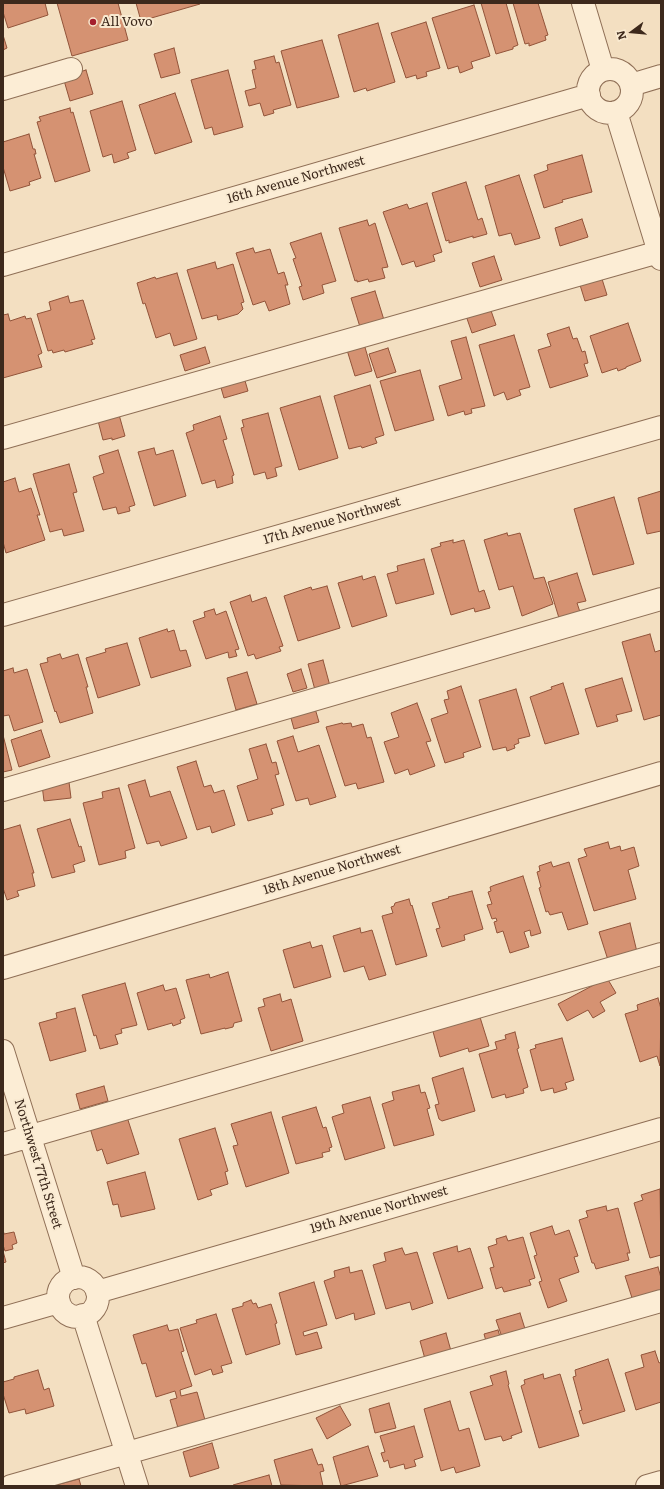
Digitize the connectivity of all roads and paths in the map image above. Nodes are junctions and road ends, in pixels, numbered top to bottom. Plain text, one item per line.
1 (583, 3) edge
2 (71, 69) dead end
3 (603, 70) junction
4 (661, 76) edge
5 (631, 85) junction
6 (3, 89) edge
7 (589, 95) junction
8 (616, 112) junction
9 (660, 255) edge
10 (3, 265) edge
11 (661, 426) edge
12 (3, 438) edge
13 (661, 598) edge
14 (3, 615) edge
15 (661, 773) edge
16 (3, 790) edge
17 (661, 954) edge
18 (3, 968) edge
19 (3, 1051) edge
20 (661, 1128) edge
21 (30, 1137) junction
22 (3, 1144) edge
23 (74, 1278) junction
24 (97, 1292) junction
25 (661, 1301) edge
26 (59, 1302) junction
27 (83, 1316) junction
28 (3, 1318) edge
29 (127, 1452) junction
30 (661, 1482) edge
31 (11, 1486) edge
32 (137, 1486) edge
33 (647, 1486) edge

1 - 3 street
2 - 6 street
3 - 5 street
3 - 7 street
4 - 5 street
5 - 8 street
7 - 8 street
7 - 10 street, 16th Avenue Northwest
8 - 9 street
9 - 12 street
11 - 14 street, 17th Avenue Northwest
13 - 16 street
15 - 18 street, 18th Avenue Northwest
17 - 21 street
19 - 21 street, Northwest 77th Street
20 - 24 street, 19th Avenue Northwest
21 - 22 street
21 - 23 street, Northwest 77th Street
23 - 24 street
23 - 26 street
24 - 27 street
25 - 29 street
26 - 27 street
26 - 28 street
27 - 29 street
29 - 31 street
29 - 32 street
30 - 33 street

